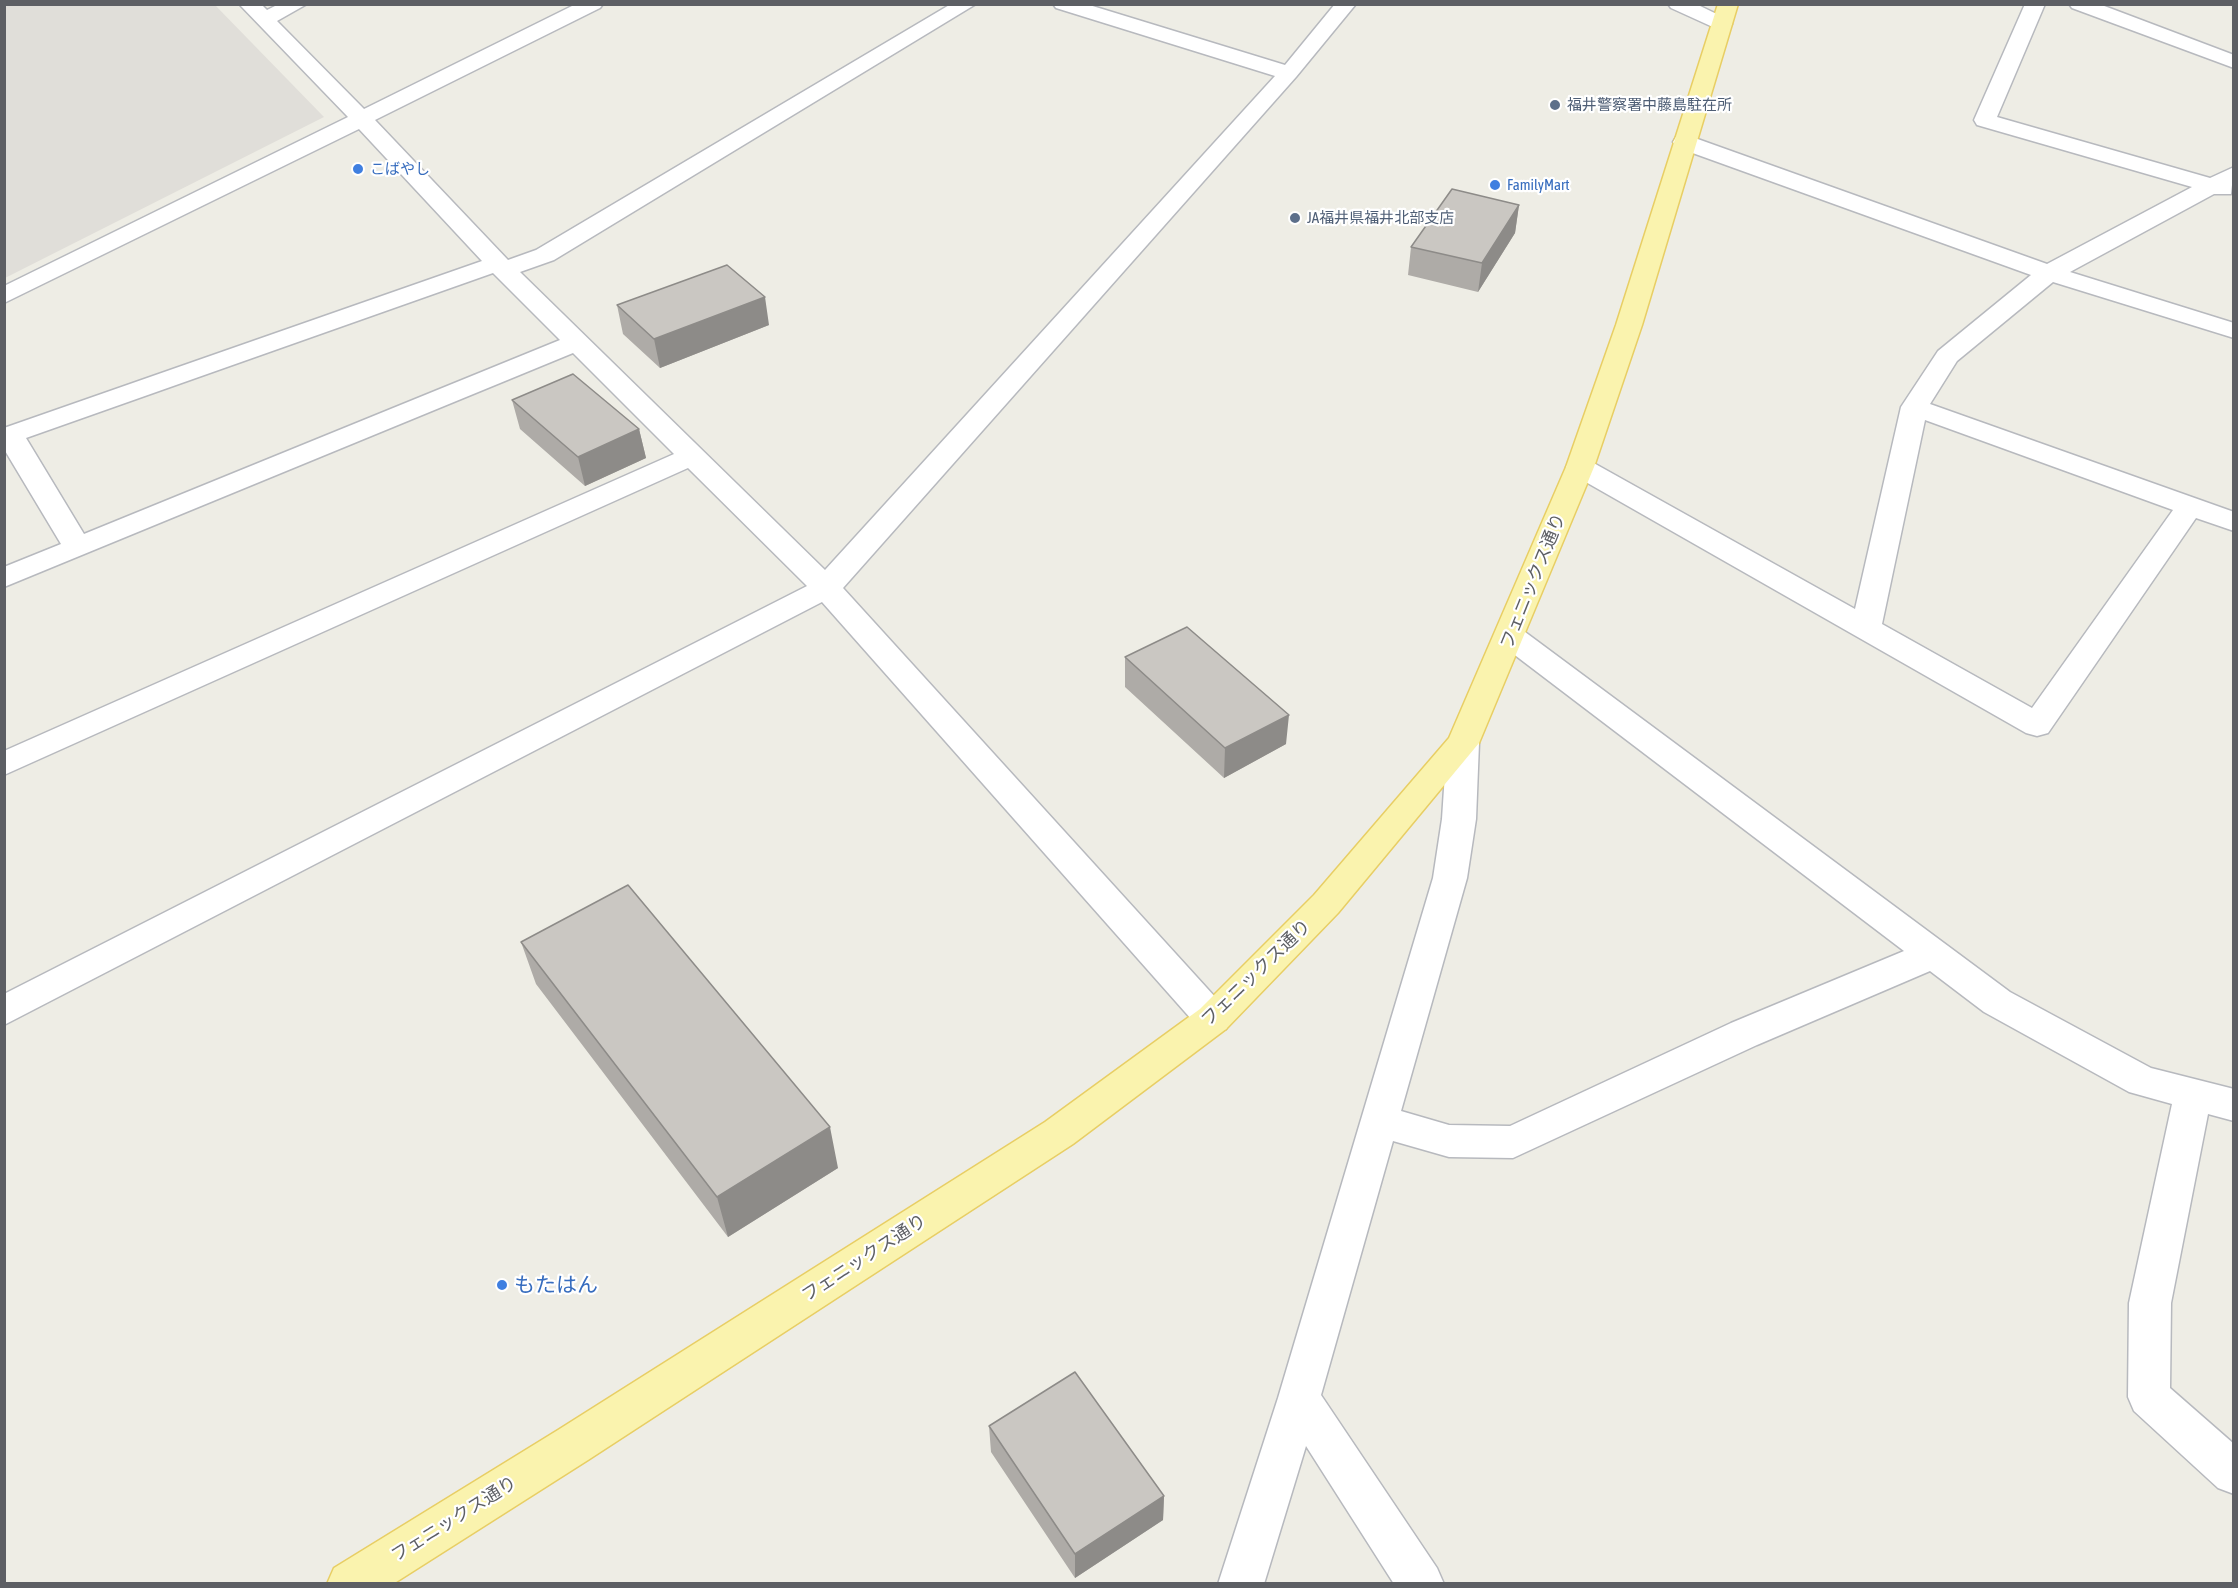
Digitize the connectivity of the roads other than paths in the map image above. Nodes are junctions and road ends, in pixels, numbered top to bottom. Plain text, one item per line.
1 (297, 4) edge
2 (593, 4) edge
3 (966, 4) edge
4 (1063, 4) edge
5 (1346, 4) edge
6 (1678, 4) edge
7 (2035, 4) edge
8 (2079, 4) edge
9 (256, 12) edge
10 (1725, 14) edge
11 (2234, 62) edge
12 (1289, 73) junction
13 (363, 120) junction
14 (1684, 142) junction
15 (2234, 174) edge
16 (2223, 189) edge
17 (501, 266) junction
18 (2049, 273) junction
19 (4, 296) edge
20 (2234, 332) edge
21 (578, 342) junction
22 (1914, 407) junction
23 (7, 436) edge
24 (692, 456) junction
25 (1580, 467) junction
26 (2190, 506) junction
27 (2234, 522) edge
28 (78, 548) junction
29 (4, 578) edge
30 (826, 588) junction
31 (1866, 630) junction
32 (1510, 636) junction
33 (1463, 743) junction
34 (4, 764) edge
35 (1934, 954) junction
36 (4, 1011) edge
37 (1213, 1019) junction
38 (2193, 1095) junction
39 (2234, 1105) edge
40 (1378, 1121) junction
41 (1299, 1398) junction
42 (2234, 1473) edge
43 (350, 1584) edge
44 (1240, 1584) edge
45 (1421, 1584) edge

1 - 9 street
2 - 13 street
3 - 17 street
4 - 12 street
5 - 12 street
6 - 10 street
7 - 16 street
8 - 11 street
9 - 13 street
10 - 14 main road, フェニックス通り
12 - 30 street
13 - 17 street
13 - 19 street
14 - 18 street
14 - 25 main road, フェニックス通り
15 - 16 street
16 - 18 street
17 - 21 street
17 - 23 street
18 - 20 street
18 - 22 street
21 - 24 street
21 - 28 street
22 - 26 street
22 - 31 street
23 - 28 street
24 - 30 street
24 - 34 street
25 - 31 street
25 - 32 main road, フェニックス通り
26 - 27 street
26 - 31 street
28 - 29 street
30 - 36 street
30 - 37 street
32 - 33 main road, フェニックス通り
32 - 35 street
33 - 37 main road, フェニックス通り
33 - 40 street
35 - 38 street
35 - 40 street
37 - 43 main road, フェニックス通り
38 - 39 street
38 - 42 street
40 - 41 street
41 - 44 street
41 - 45 street

